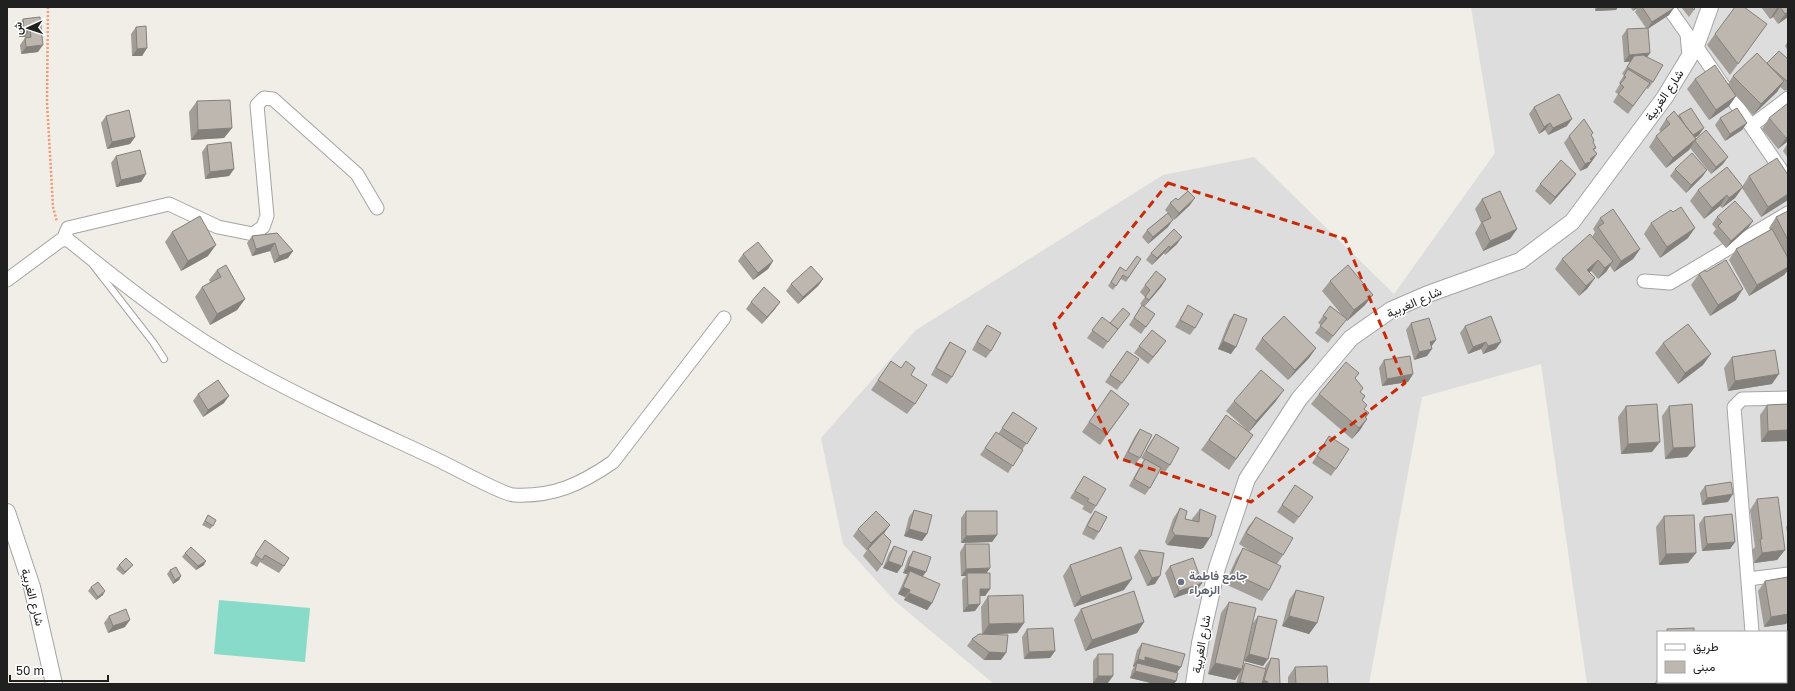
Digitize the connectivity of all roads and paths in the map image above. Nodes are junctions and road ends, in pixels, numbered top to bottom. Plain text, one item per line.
1 (48, 7) edge
2 (1668, 7) edge
3 (1710, 7) edge
4 (1692, 51) junction
5 (1788, 98) edge
6 (1751, 126) junction
7 (1788, 180) edge
8 (376, 208) dead end
9 (1788, 213) edge
10 (62, 240) junction
11 (87, 256) junction
12 (7, 280) edge
13 (1644, 281) dead end
14 (724, 318) dead end
15 (164, 359) dead end
16 (1788, 398) edge
17 (7, 512) edge
18 (1788, 574) edge
19 (1748, 579) junction
20 (1752, 631) edge
21 (54, 684) edge
22 (1194, 684) edge

1 - 10 path
2 - 4 street
3 - 4 street, شارع الغربية
4 - 6 street
4 - 22 street, شارع الغربية
5 - 6 street
6 - 7 street
8 - 10 street
9 - 13 street
10 - 11 street
10 - 12 street
11 - 14 street
11 - 15 lane
16 - 19 street
17 - 21 street, شارع الغربية
18 - 19 street
19 - 20 street

